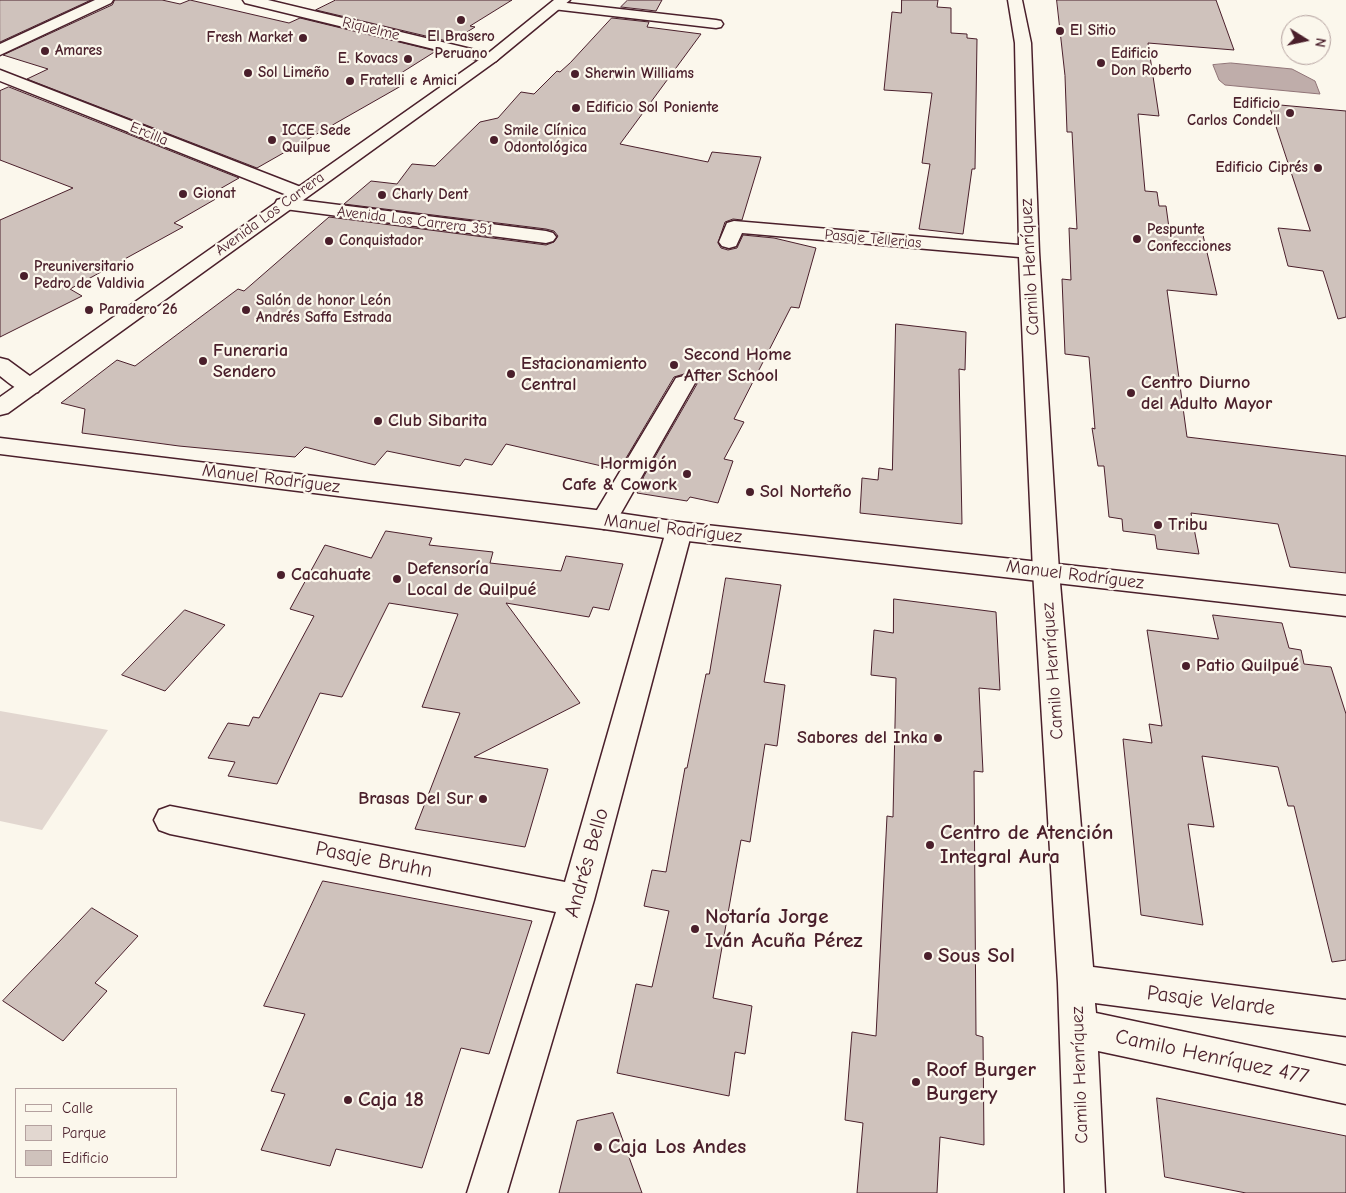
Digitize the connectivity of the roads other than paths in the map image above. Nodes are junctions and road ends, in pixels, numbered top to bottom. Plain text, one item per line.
1 (106, 0) edge
2 (250, 0) edge
3 (1015, 0) edge
4 (561, 3) edge
5 (716, 24) dead end
6 (0, 50) edge
7 (491, 58) junction
8 (0, 75) edge
9 (291, 198) junction
10 (546, 237) dead end
11 (729, 242) dead end
12 (1029, 252) junction
13 (0, 365) edge
14 (684, 383) dead end
15 (30, 387) junction
16 (0, 408) edge
17 (0, 446) edge
18 (604, 520) junction
19 (680, 531) junction
20 (1046, 571) junction
21 (1346, 606) edge
22 (170, 820) dead end
23 (577, 900) junction
24 (1076, 983) junction
25 (1346, 1018) edge
26 (1078, 1028) junction
27 (1346, 1085) edge
28 (487, 1193) edge
29 (1085, 1193) edge

1 - 6 street
2 - 7 street, Riquelme
3 - 12 street, Camilo Henríquez
4 - 5 street
4 - 7 street, Avenida Los Carrera
7 - 9 street, Avenida Los Carrera
8 - 9 street, Ercilla
9 - 10 street, Avenida Los Carrera 351
9 - 15 street, Avenida Los Carrera
11 - 12 street, Pasaje Tellerias
12 - 20 street, Camilo Henríquez
13 - 15 street
14 - 18 street
15 - 16 street, Avenida Los Carrera
17 - 18 street, Manuel Rodríguez
18 - 19 street, Manuel Rodríguez
19 - 20 street, Manuel Rodríguez
19 - 23 street, Andrés Bello
20 - 21 street, Manuel Rodríguez
20 - 24 street, Camilo Henríquez
22 - 23 street, Pasaje Bruhn
23 - 28 street, Andrés Bello
24 - 25 street, Pasaje Velarde
24 - 26 street, Camilo Henríquez
26 - 27 street, Camilo Henríquez 477
26 - 29 street, Camilo Henríquez

